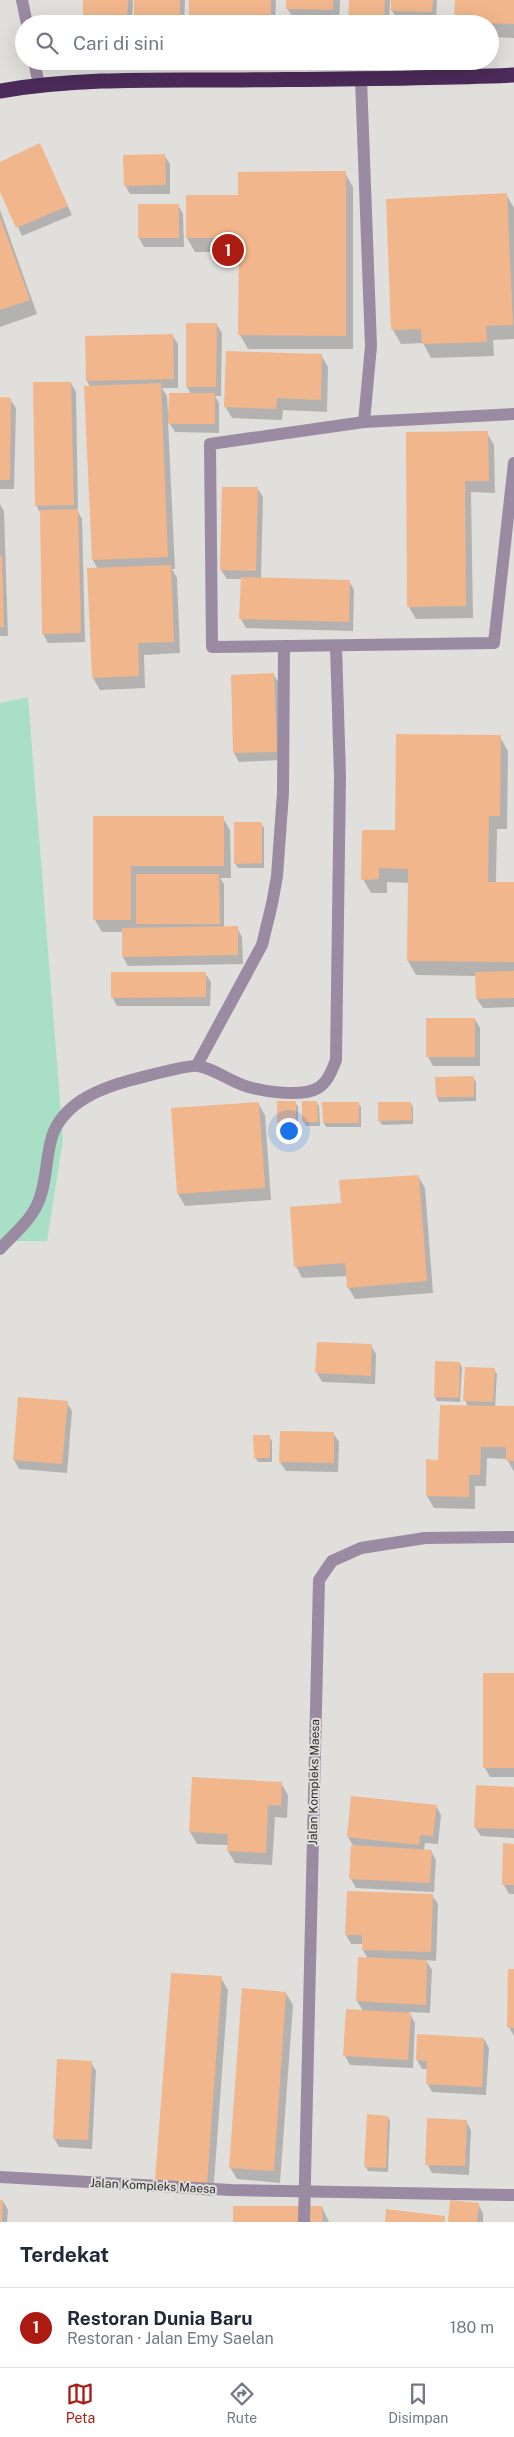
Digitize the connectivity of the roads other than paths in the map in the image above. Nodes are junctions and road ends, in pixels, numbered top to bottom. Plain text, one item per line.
1 (22, 0) edge
2 (25, 15) edge
3 (36, 70) edge
4 (514, 75) edge
5 (362, 79) junction
6 (39, 85) junction
7 (0, 91) edge
8 (514, 414) edge
9 (364, 422) junction
10 (514, 463) edge
11 (284, 646) junction
12 (336, 646) junction
13 (197, 1065) junction
14 (0, 1249) edge
15 (514, 1537) edge
16 (0, 2177) edge
17 (306, 2192) junction
18 (514, 2195) edge
19 (304, 2222) edge

1 - 2 street
3 - 6 street
4 - 5 highway
5 - 6 highway
5 - 9 street
6 - 7 highway
8 - 9 street
9 - 11 street
10 - 12 street
11 - 12 street
11 - 13 street
12 - 13 street
13 - 14 street
15 - 17 street, Jalan Kompleks Maesa
16 - 17 street, Jalan Kompleks Maesa
17 - 18 street, Jalan Kompleks Maesa
17 - 19 street, Jalan Kompleks Maesa

